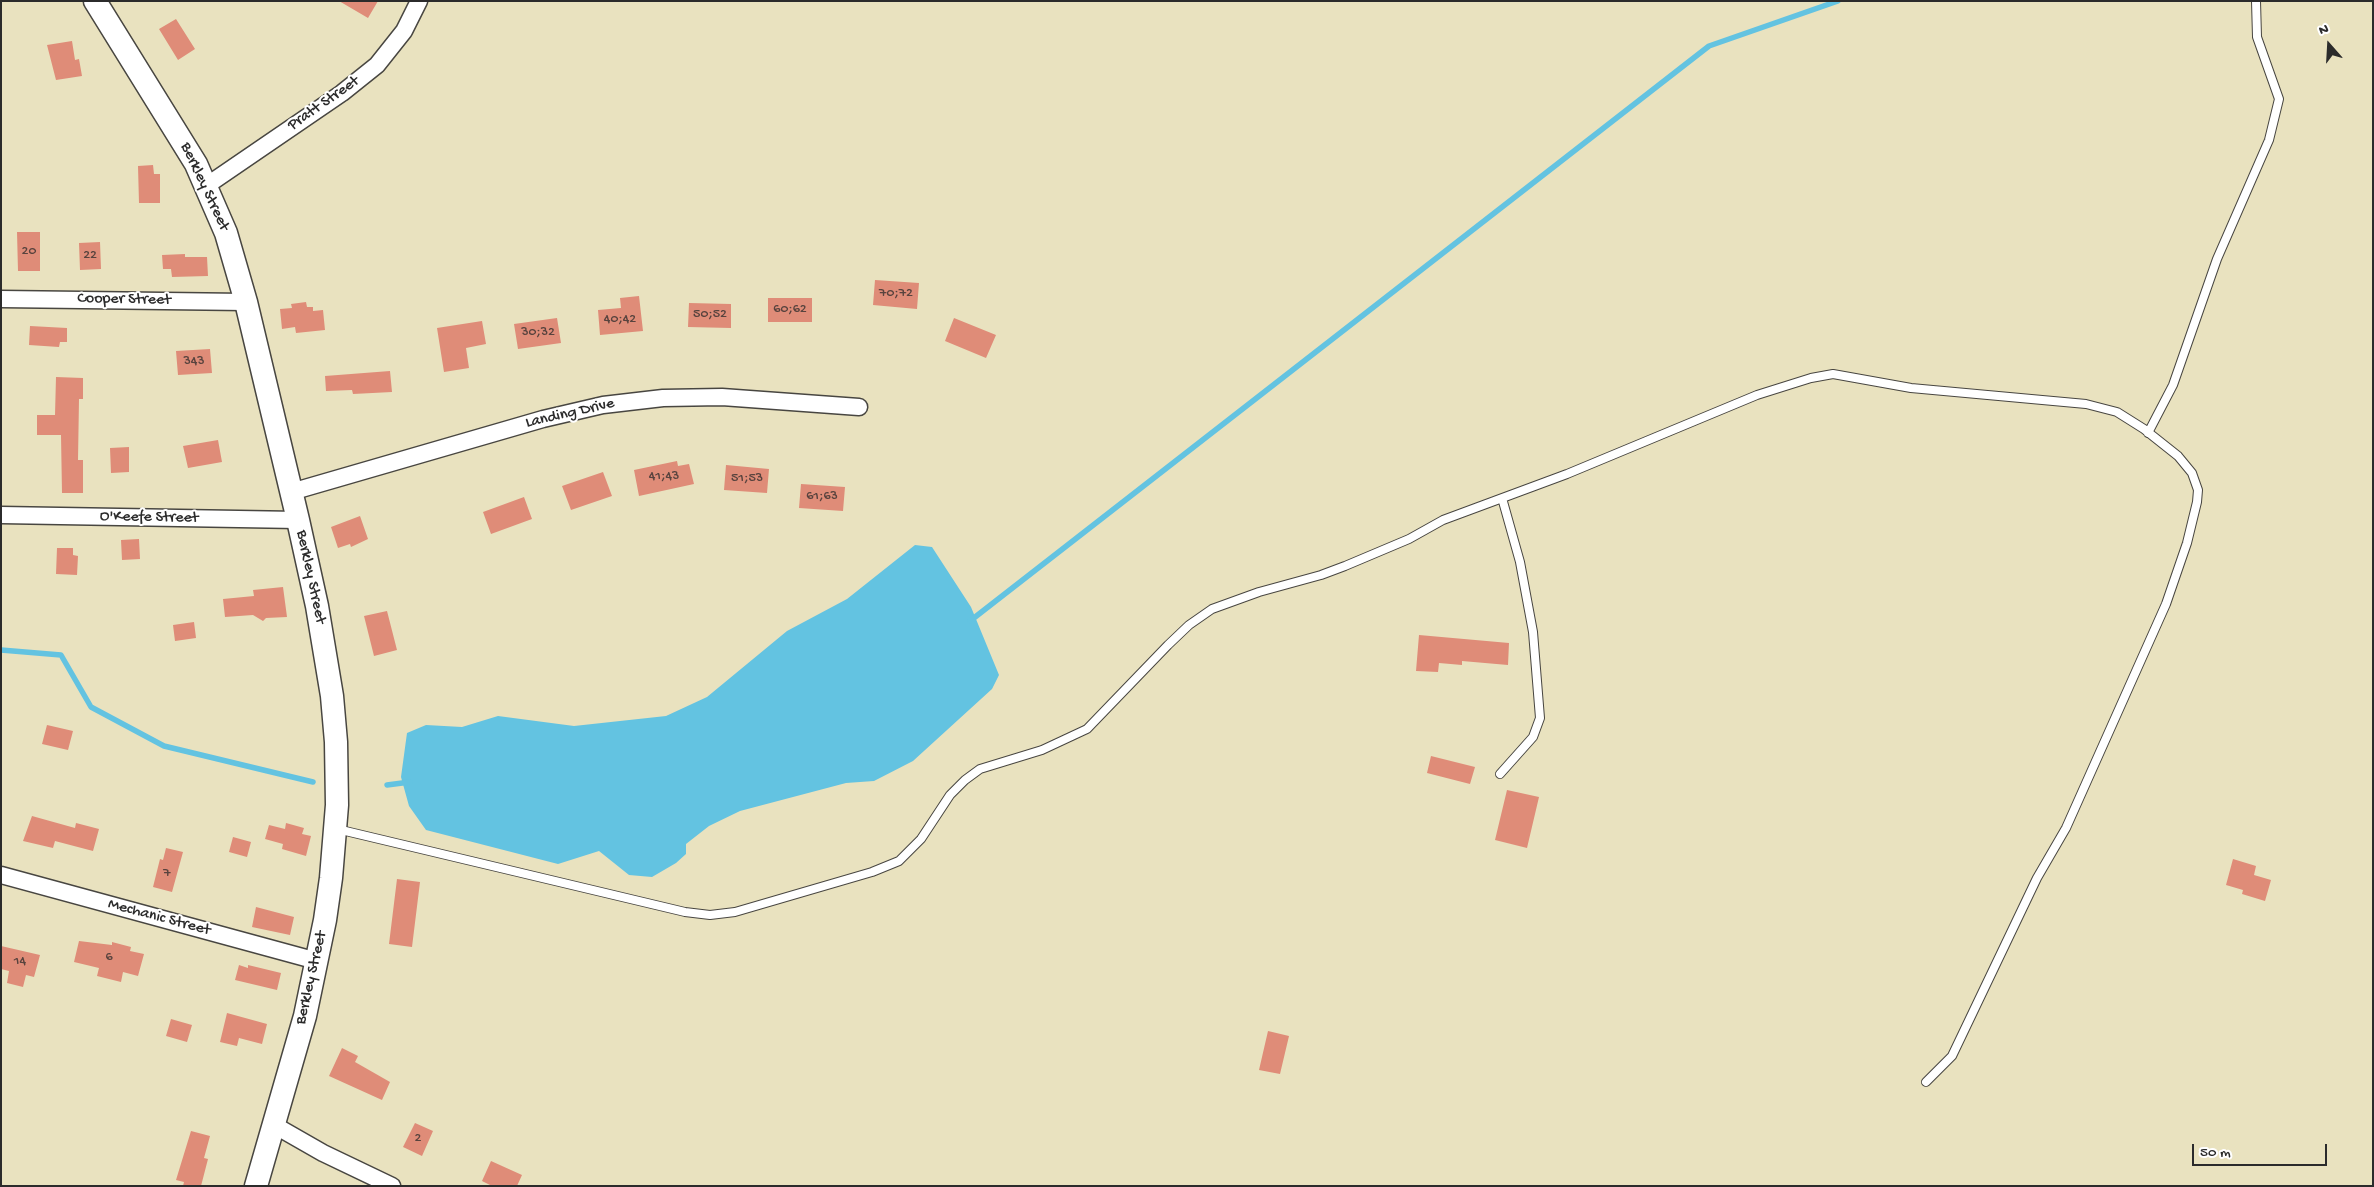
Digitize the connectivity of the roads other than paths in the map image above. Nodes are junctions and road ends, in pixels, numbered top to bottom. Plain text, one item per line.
1 (95, 1) edge
2 (419, 1) edge
3 (2256, 1) edge
4 (206, 186) junction
5 (1, 299) edge
6 (246, 302) junction
7 (858, 407) dead end
8 (2148, 433) junction
9 (291, 492) junction
10 (1502, 498) junction
11 (1, 515) edge
12 (298, 520) junction
13 (1500, 774) dead end
14 (336, 829) junction
15 (1, 875) edge
16 (317, 962) junction
17 (1926, 1082) dead end
18 (274, 1125) junction
19 (256, 1186) edge
20 (392, 1186) edge

1 - 4 main road, Berkley Street
2 - 4 street, Pratt Street
3 - 8 lane
4 - 6 main road, Berkley Street
5 - 6 street, Cooper Street
6 - 9 main road, Berkley Street
7 - 9 street, Landing Drive
8 - 10 lane
8 - 17 lane
9 - 12 main road, Berkley Street
10 - 13 lane
10 - 14 lane
11 - 12 street, O'Keefe Street
12 - 14 main road, Berkley Street
14 - 16 main road, Berkley Street
15 - 16 street, Mechanic Street
16 - 18 main road, Berkley Street
18 - 19 main road, Berkley Street
18 - 20 street

